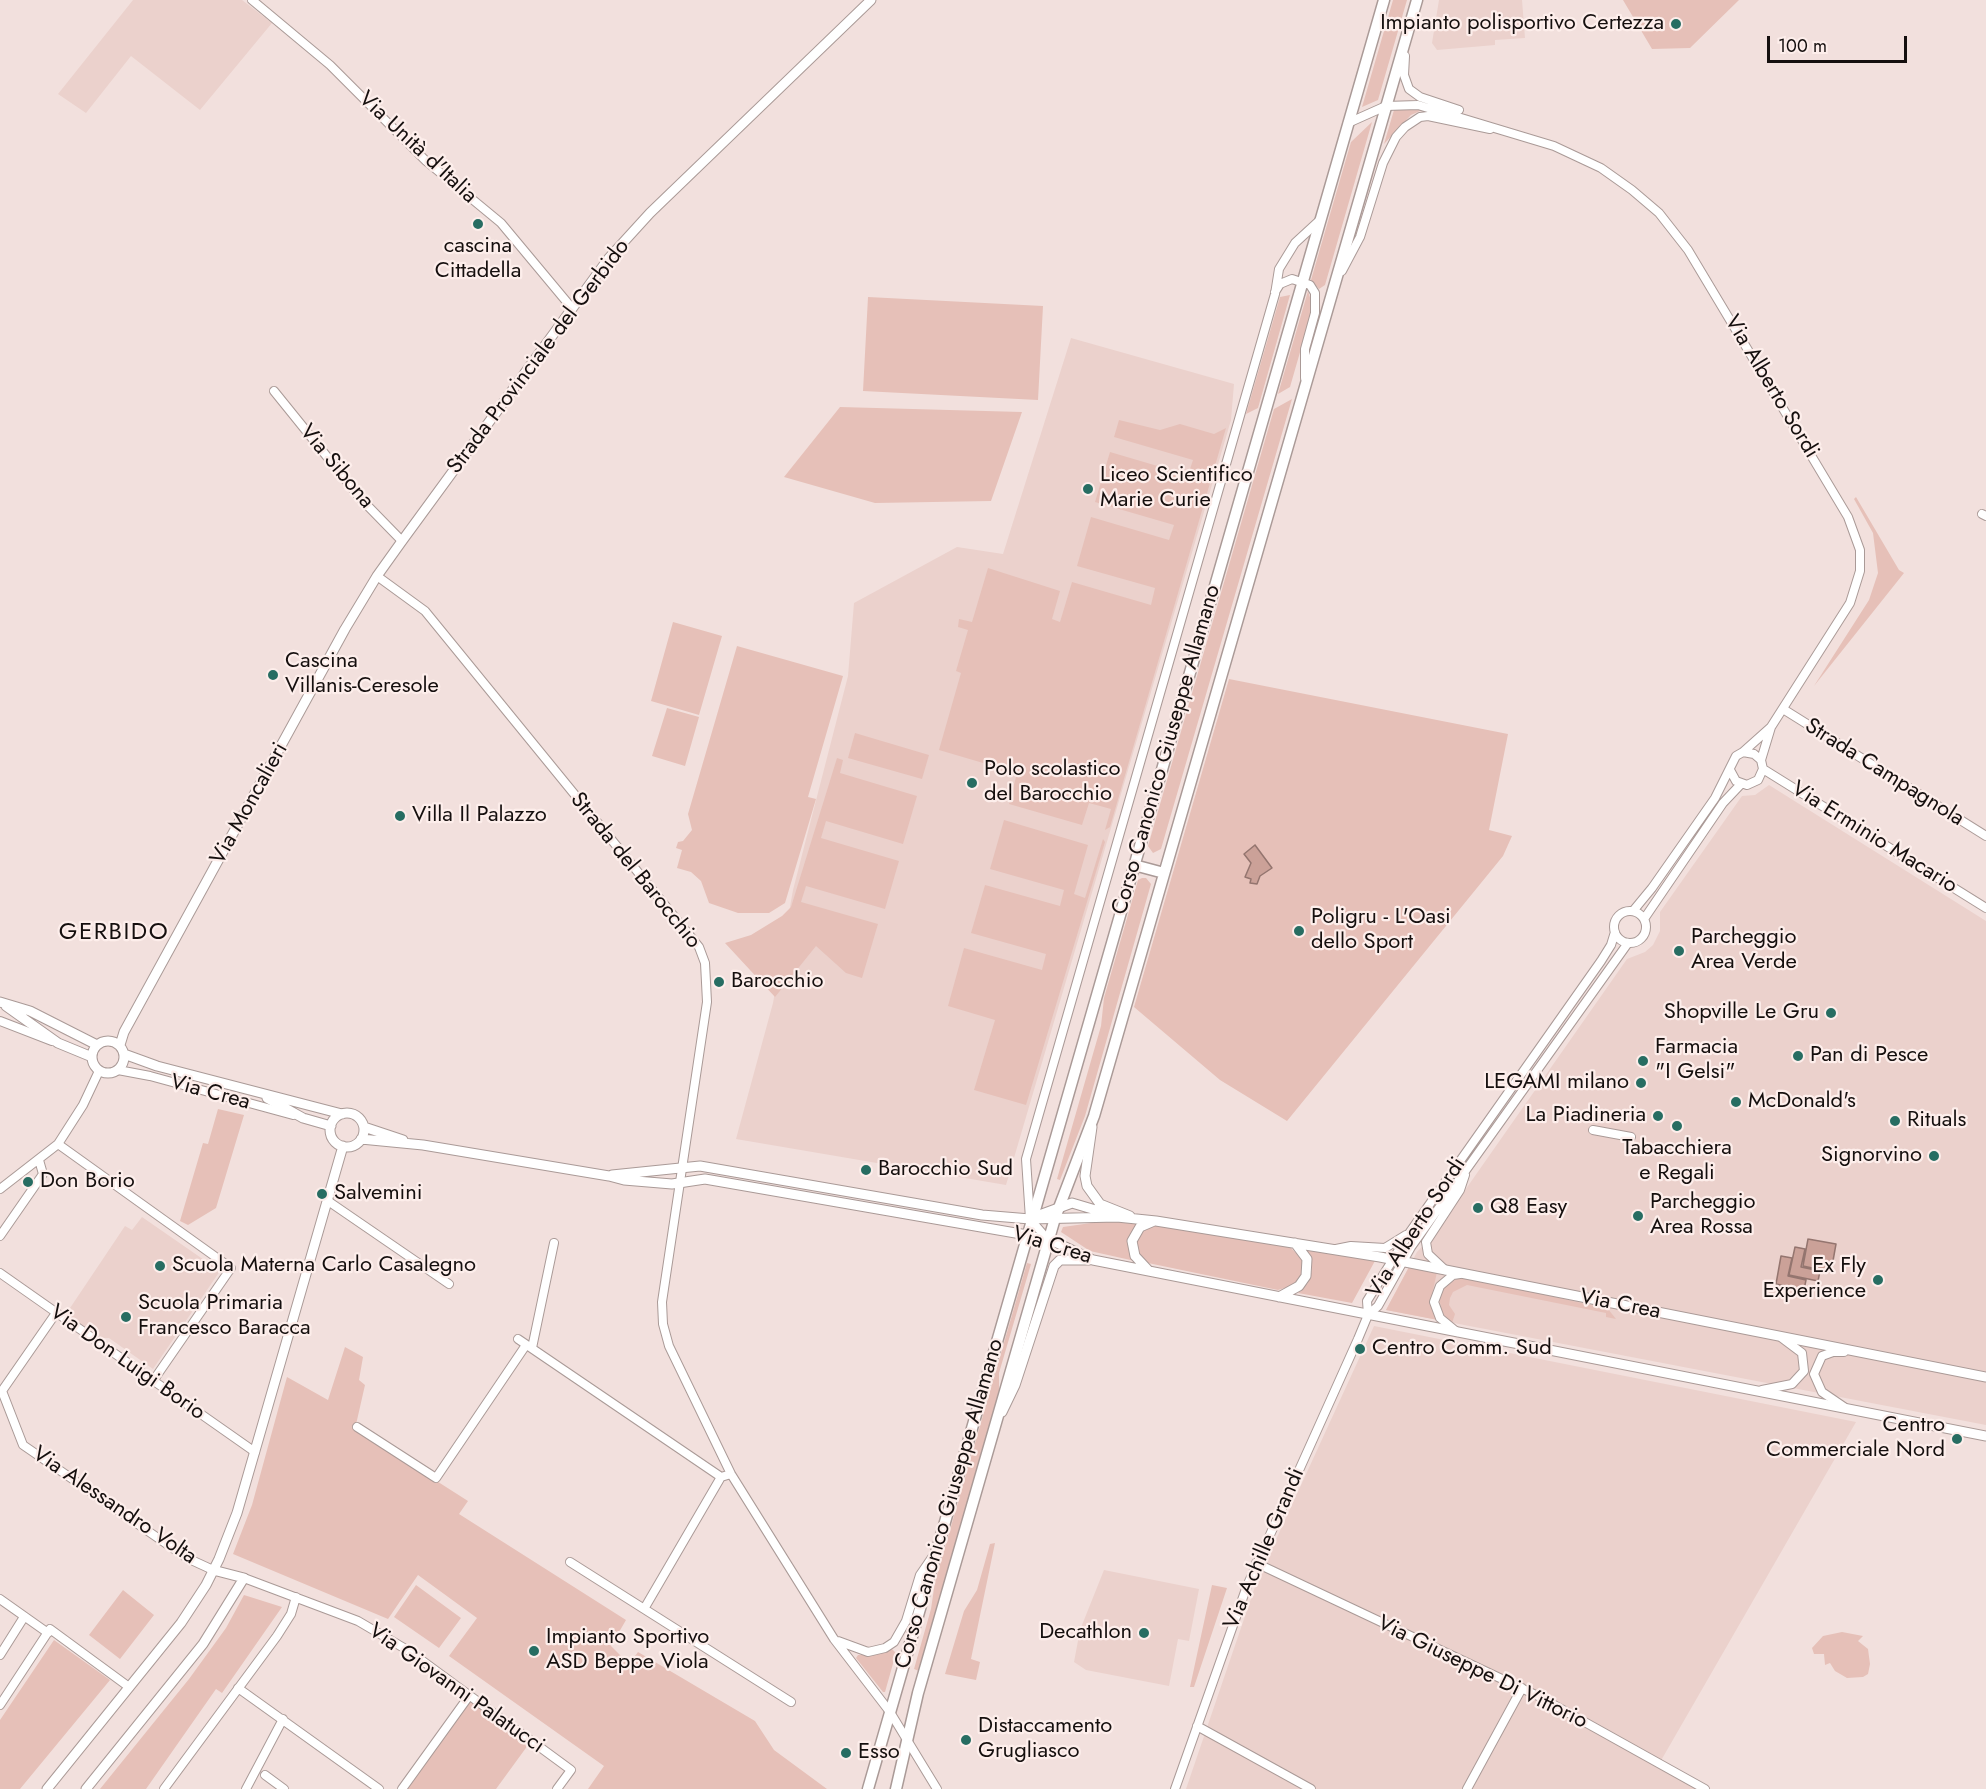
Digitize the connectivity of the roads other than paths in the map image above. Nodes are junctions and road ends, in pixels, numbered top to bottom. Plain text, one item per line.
1 (252, 0) edge
2 (871, 0) edge
3 (1384, 0) edge
4 (1417, 0) edge
5 (1410, 24) junction
6 (1386, 106) junction
7 (1348, 123) junction
8 (1501, 130) junction
9 (1321, 219) junction
10 (1303, 281) junction
11 (1335, 281) junction
12 (1275, 294) junction
13 (571, 307) junction
14 (1305, 387) junction
15 (274, 391) dead end
16 (402, 541) junction
17 (377, 576) junction
18 (1783, 709) junction
19 (1771, 727) junction
20 (1743, 753) junction
21 (1762, 765) junction
22 (1730, 770) junction
23 (1741, 784) junction
24 (1986, 836) edge
25 (1134, 865) junction
26 (1164, 873) junction
27 (1986, 908) edge
28 (1633, 911) junction
29 (1644, 919) junction
30 (1615, 932) junction
31 (1628, 943) junction
32 (1, 1002) edge
33 (0, 1021) edge
34 (58, 1043) junction
35 (97, 1045) junction
36 (119, 1055) junction
37 (92, 1057) junction
38 (99, 1071) junction
39 (257, 1093) junction
40 (342, 1114) junction
41 (1094, 1116) junction
42 (1491, 1117) junction
43 (303, 1118) junction
44 (1498, 1122) junction
45 (331, 1126) junction
46 (364, 1127) junction
47 (1593, 1130) dead end
48 (1631, 1137) dead end
49 (361, 1139) junction
50 (58, 1144) junction
51 (423, 1145) junction
52 (343, 1146) junction
53 (39, 1160) junction
54 (683, 1169) junction
55 (1466, 1169) junction
56 (609, 1176) junction
57 (681, 1183) junction
58 (0, 1189) edge
59 (328, 1201) junction
60 (1060, 1206) junction
61 (1117, 1217) junction
62 (1056, 1218) junction
63 (1135, 1218) junction
64 (1030, 1219) junction
65 (1156, 1221) junction
66 (1410, 1233) junction
67 (1027, 1235) junction
68 (0, 1236) edge
69 (1049, 1241) junction
70 (554, 1243) dead end
71 (1295, 1243) junction
72 (1335, 1249) junction
73 (1093, 1260) junction
74 (1397, 1260) junction
75 (1446, 1271) junction
76 (1150, 1272) junction
77 (0, 1273) edge
78 (1462, 1274) junction
79 (448, 1284) dead end
80 (1280, 1297) junction
81 (56, 1313) junction
82 (1368, 1315) junction
83 (1458, 1332) junction
84 (1778, 1336) junction
85 (518, 1339) dead end
86 (529, 1346) junction
87 (1867, 1353) junction
88 (1986, 1377) edge
89 (153, 1382) junction
90 (1758, 1391) junction
91 (1848, 1409) junction
92 (998, 1419) junction
93 (357, 1427) dead end
94 (1986, 1436) edge
95 (255, 1452) junction
96 (731, 1474) junction
97 (721, 1477) junction
98 (937, 1550) junction
99 (570, 1562) dead end
100 (1256, 1563) junction
101 (213, 1570) junction
102 (244, 1578) junction
103 (296, 1597) junction
104 (0, 1599) edge
105 (644, 1609) junction
106 (24, 1617) junction
107 (48, 1633) junction
108 (834, 1639) junction
109 (0, 1655) edge
110 (129, 1687) junction
111 (238, 1688) junction
112 (1522, 1688) junction
113 (469, 1696) junction
114 (791, 1702) dead end
115 (0, 1705) edge
116 (890, 1712) junction
117 (283, 1719) junction
118 (1197, 1726) junction
119 (908, 1739) junction
120 (265, 1775) dead end
121 (47, 1789) edge
122 (87, 1789) edge
123 (164, 1789) edge
124 (246, 1789) edge
125 (284, 1789) edge
126 (379, 1789) edge
127 (402, 1789) edge
128 (557, 1789) edge
129 (868, 1789) edge
130 (896, 1789) edge
131 (937, 1789) edge
132 (1175, 1789) edge
133 (1311, 1789) edge
134 (1467, 1789) edge
135 (1705, 1789) edge

1 - 13 street, Via Unità d'Italia
2 - 13 street, Strada Provinciale del Gerbido
3 - 7 main road, Corso Canonico Giuseppe Allamano
4 - 5 main road, Corso Canonico Giuseppe Allamano
5 - 6 main road, Corso Canonico Giuseppe Allamano
5 - 8 street, Via Alberto Sordi
6 - 7 street, Via Alberto Sordi
6 - 8 street, Via Alberto Sordi
6 - 11 main road, Corso Canonico Giuseppe Allamano
7 - 9 main road, Corso Canonico Giuseppe Allamano
8 - 11 street, Via Alberto Sordi
8 - 18 street, Via Alberto Sordi
9 - 10 main road, Corso Canonico Giuseppe Allamano
9 - 12 street, Corso Canonico Giuseppe Allamano
10 - 12 street
10 - 14 street, Corso Canonico Giuseppe Allamano
10 - 25 main road, Corso Canonico Giuseppe Allamano
11 - 14 main road, Corso Canonico Giuseppe Allamano
12 - 64 street, Corso Canonico Giuseppe Allamano
13 - 16 street, Strada Provinciale del Gerbido
14 - 26 main road, Corso Canonico Giuseppe Allamano
15 - 16 street, Via Sibona
16 - 17 street, Strada Provinciale del Gerbido
17 - 36 street, Via Moncalieri
17 - 54 street, Strada del Barocchio
18 - 19 street, Via Alberto Sordi
18 - 24 street, Strada Campagnola
19 - 20 street, Via Alberto Sordi
19 - 21 street, Via Alberto Sordi
20 - 21 street
20 - 22 street, Via Alberto Sordi
21 - 23 street, Via Alberto Sordi
21 - 27 street, Via Erminio Macario
22 - 23 street
22 - 28 street, Via Alberto Sordi
23 - 29 street, Via Alberto Sordi
25 - 26 main road
25 - 64 main road, Corso Canonico Giuseppe Allamano
26 - 41 main road, Corso Canonico Giuseppe Allamano
28 - 29 street
28 - 30 street, Via Alberto Sordi
29 - 31 street, Via Alberto Sordi
30 - 31 street
30 - 42 street, Via Alberto Sordi
31 - 44 street, Via Alberto Sordi
32 - 34 street
32 - 35 street
33 - 34 street
34 - 37 street
35 - 36 street
35 - 37 street
36 - 38 street
36 - 39 street, Via Crea
36 - 43 street, Via Crea
37 - 38 street
38 - 50 street
39 - 40 street, Via Crea
39 - 43 street, Via Crea
40 - 45 street
40 - 46 street
41 - 60 main road, Corso Canonico Giuseppe Allamano
41 - 63 street
42 - 44 street
42 - 66 street, Via Alberto Sordi
43 - 45 street, Via Crea
44 - 55 street, Via Alberto Sordi
45 - 52 street
46 - 49 street
46 - 51 street, Via Crea
47 - 48 street
49 - 51 street, Via Crea
49 - 52 street
50 - 53 street
50 - 89 street
51 - 56 street, Via Crea
52 - 59 street
53 - 58 street
53 - 68 street
54 - 56 street, Via Crea
54 - 57 street, Strada del Barocchio
54 - 64 street, Via Crea
55 - 74 street, Via Alberto Sordi
55 - 75 street, Via Alberto Sordi
56 - 57 street, Via Crea
57 - 67 street, Via Crea
57 - 96 street, Strada del Barocchio
59 - 79 street
59 - 95 street
60 - 61 street, Via Crea
60 - 62 main road, Corso Canonico Giuseppe Allamano
60 - 64 street, Via Crea
61 - 62 street, Via Crea
61 - 63 street, Via Crea
62 - 64 street, Via Crea
62 - 69 main road, Corso Canonico Giuseppe Allamano
63 - 65 street, Via Crea
64 - 67 main road, Corso Canonico Giuseppe Allamano
64 - 69 street
65 - 71 street, Via Crea
65 - 76 street
66 - 72 street, Via Crea
66 - 74 street, Via Alberto Sordi
67 - 69 street, Via Crea
67 - 98 main road, Corso Canonico Giuseppe Allamano
69 - 73 street, Via Crea
69 - 92 main road, Corso Canonico Giuseppe Allamano
70 - 86 street
71 - 72 street, Via Crea
71 - 80 street
72 - 74 street, Via Crea
73 - 76 street, Via Crea
73 - 92 street
74 - 75 street, Via Crea
74 - 82 street, Via Alberto Sordi
74 - 82 street, Via Alberto Sordi
75 - 78 street, Via Crea
76 - 80 street, Via Crea
77 - 81 street, Via Don Luigi Borio
78 - 83 street
78 - 84 street, Via Crea
80 - 82 street, Via Crea
81 - 89 street, Via Don Luigi Borio
81 - 101 street, Via Alessandro Volta
82 - 83 street, Via Crea
82 - 100 street, Via Achille Grandi
83 - 90 street, Via Crea
84 - 87 street, Via Crea
84 - 90 street, Via Crea
85 - 86 street
86 - 93 street
86 - 97 street
87 - 88 street, Via Crea
87 - 91 street, Via Crea
89 - 95 street, Via Don Luigi Borio
90 - 91 street, Via Crea
91 - 94 street, Via Crea
92 - 119 main road, Corso Canonico Giuseppe Allamano
95 - 101 street
96 - 97 street
96 - 108 street, Strada del Barocchio
97 - 105 street
98 - 108 street
98 - 116 main road, Corso Canonico Giuseppe Allamano
99 - 105 street
100 - 112 street, Via Giuseppe Di Vittorio
100 - 118 street, Via Achille Grandi
101 - 102 street, Via Giovanni Palatucci
101 - 110 street
102 - 103 street, Via Giovanni Palatucci
102 - 122 street
103 - 111 street
103 - 113 street, Via Giovanni Palatucci
104 - 106 street
105 - 114 street
106 - 107 street
106 - 109 street
107 - 110 street
107 - 115 street
108 - 116 street, Strada del Barocchio
110 - 121 street
111 - 117 street
111 - 123 street
112 - 134 street
112 - 135 street, Via Giuseppe Di Vittorio
113 - 127 street
113 - 128 street, Via Giovanni Palatucci
116 - 119 street, Strada del Barocchio
116 - 129 main road, Corso Canonico Giuseppe Allamano
117 - 124 street
117 - 126 street
118 - 132 street, Via Achille Grandi
118 - 133 street
119 - 130 main road, Corso Canonico Giuseppe Allamano
119 - 131 street, Strada del Barocchio
120 - 125 street

